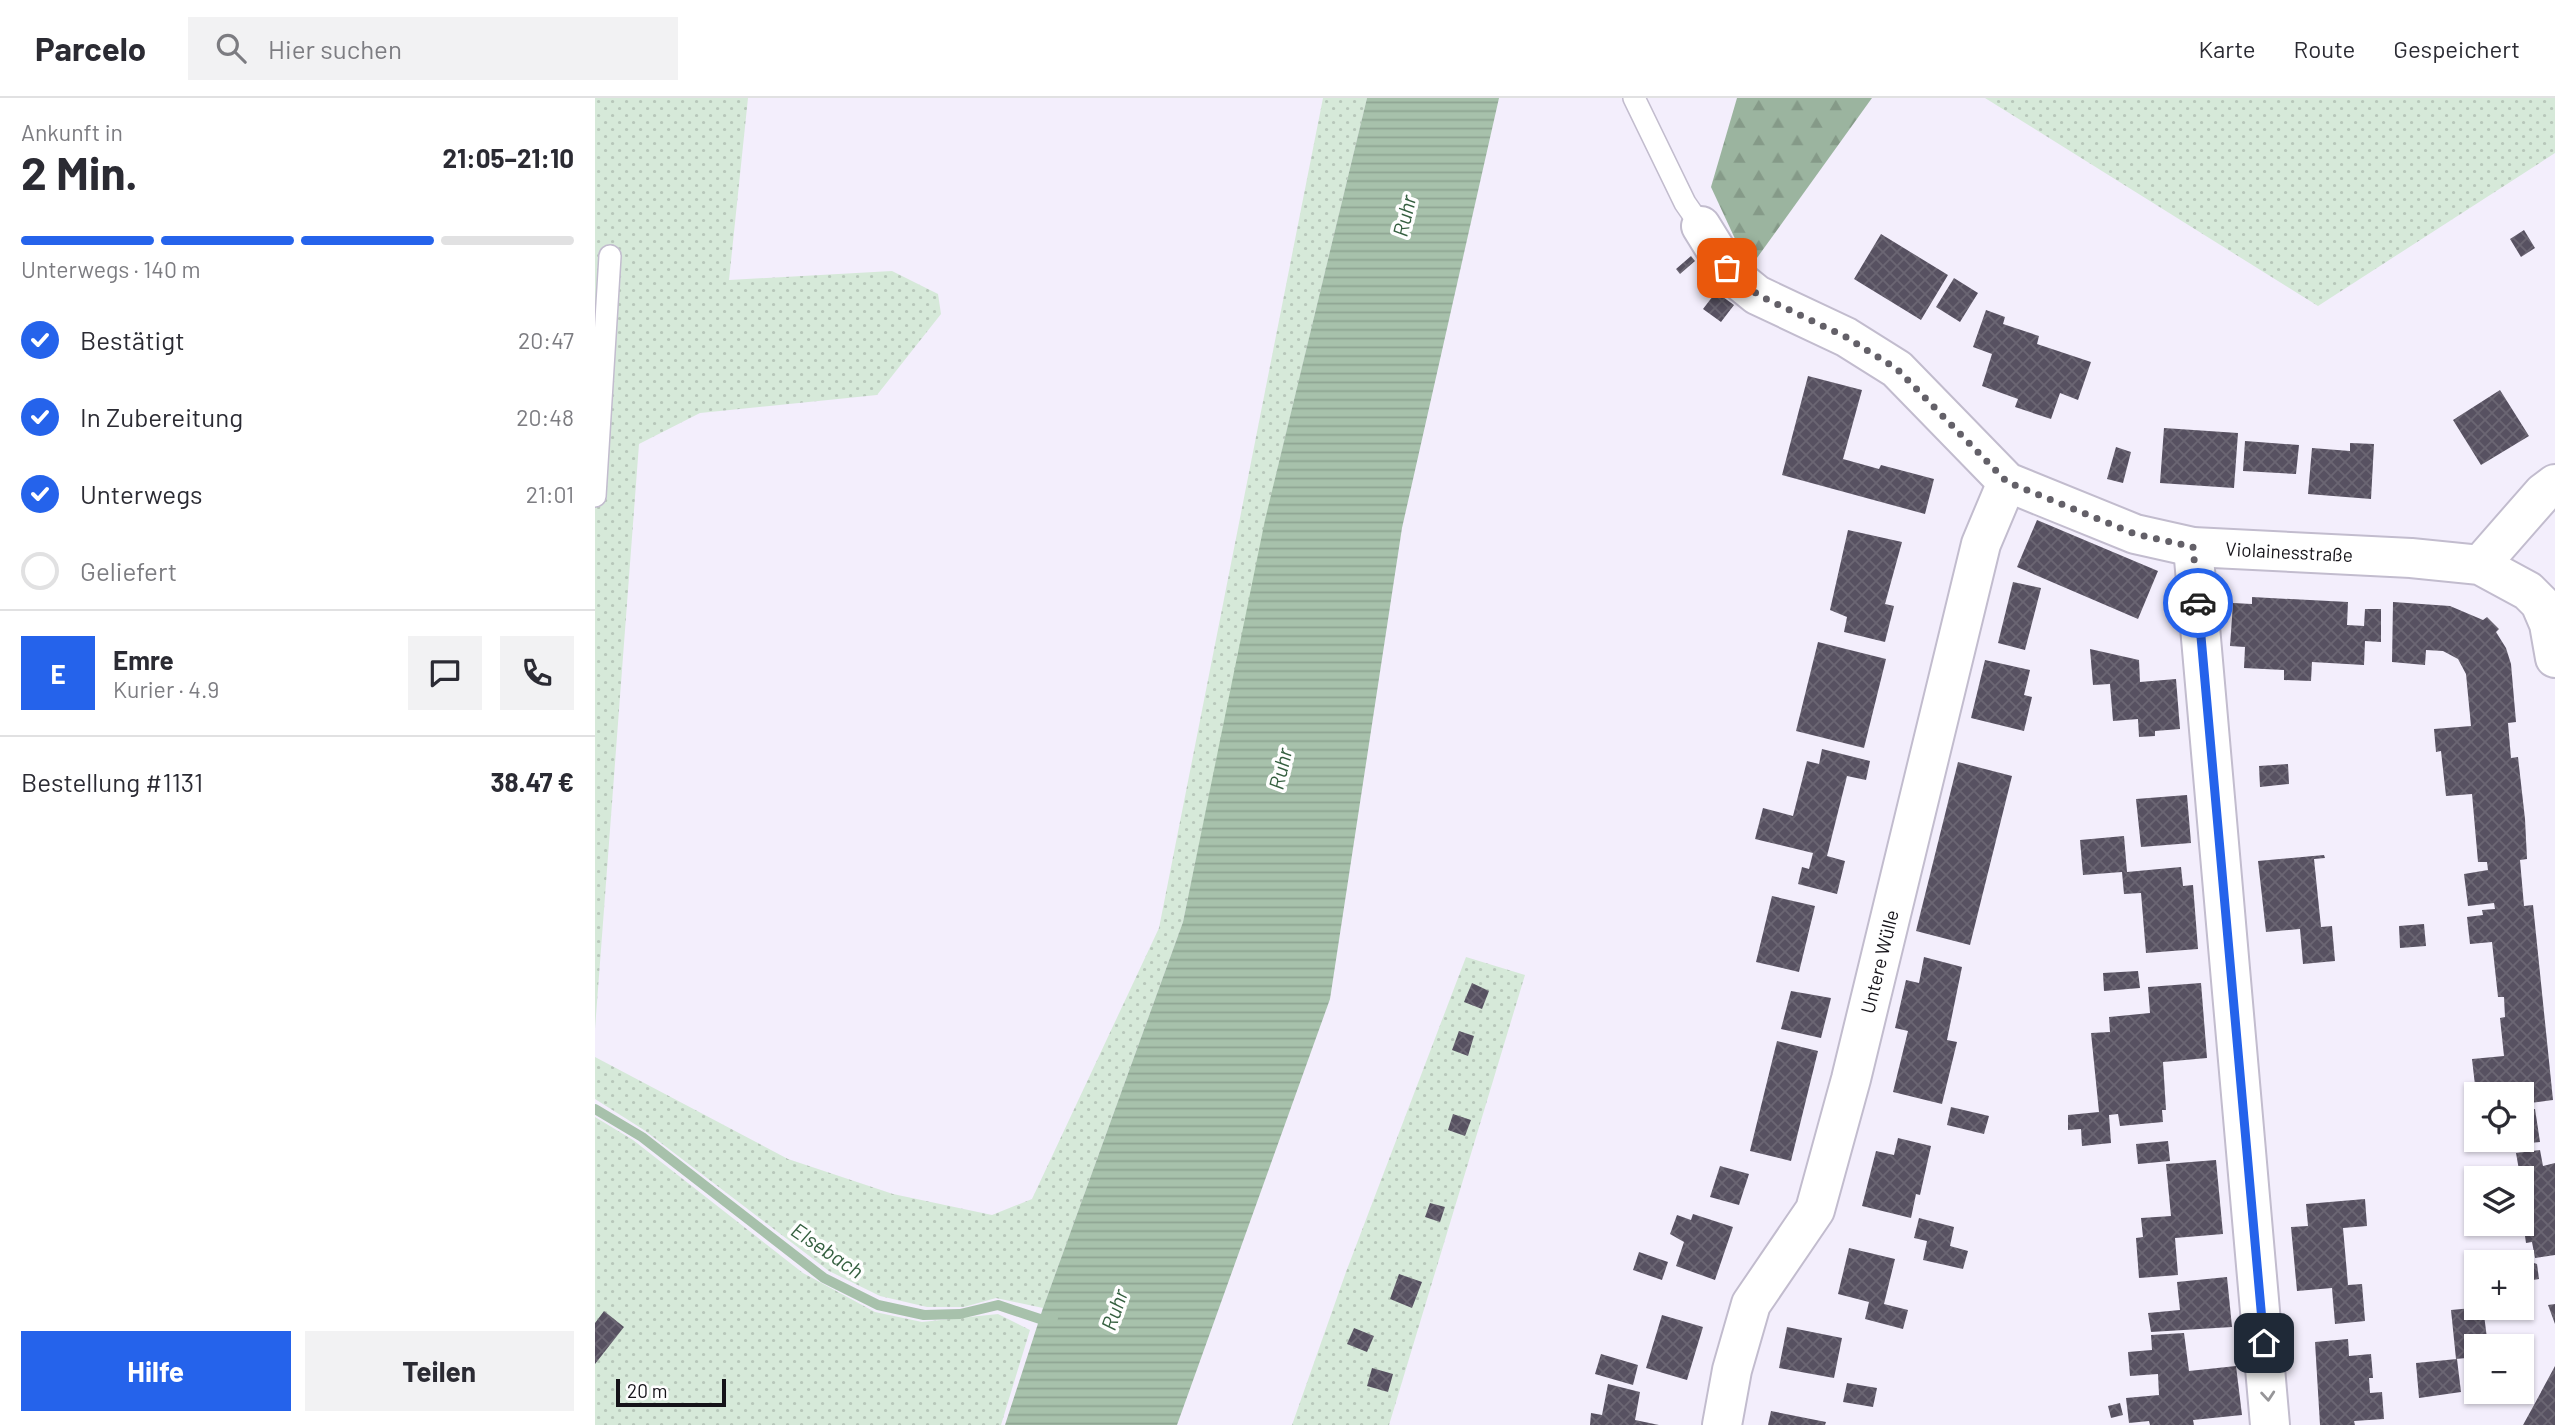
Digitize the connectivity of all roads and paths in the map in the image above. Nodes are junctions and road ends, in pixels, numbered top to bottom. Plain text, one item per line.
1 (1634, 98) edge
2 (1701, 226) joint
3 (610, 256) dead end
4 (2007, 482) junction
5 (2555, 484) edge
6 (595, 496) edge
7 (2193, 547) junction
8 (2480, 565) junction
9 (2555, 658) edge
10 (1722, 1425) edge
11 (2270, 1425) edge

1 - 2 lane
2 - 4 street, Violainesstraße
3 - 6 lane
4 - 7 street, Violainesstraße
4 - 10 street, Untere Wülle
5 - 8 street
7 - 8 street, Violainesstraße
7 -> 11 street
8 - 9 street, Violainesstraße

